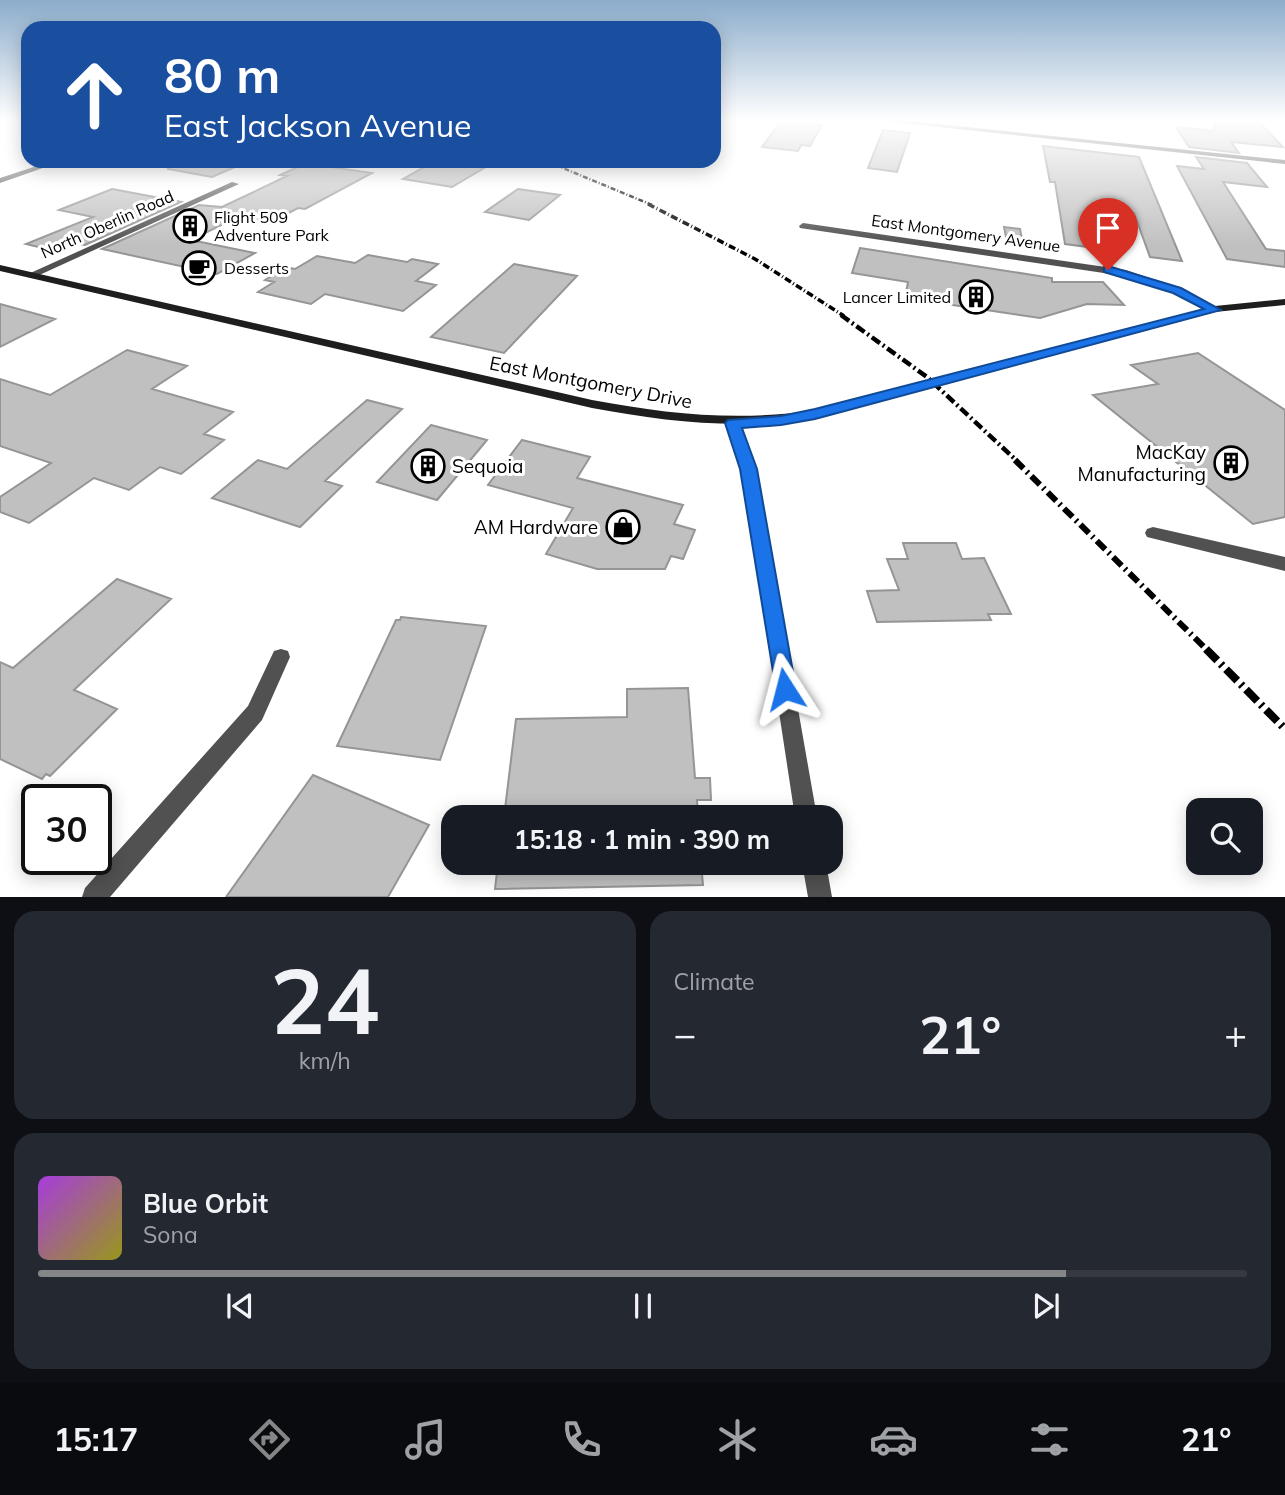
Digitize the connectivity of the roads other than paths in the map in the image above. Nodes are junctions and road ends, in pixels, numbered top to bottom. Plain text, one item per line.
1 (39, 168) edge
2 (0, 181) edge
3 (235, 184) dead end
4 (803, 226) dead end
5 (0, 268) edge
6 (31, 275) junction
7 (1285, 302) edge
8 (1215, 310) junction
9 (733, 423) junction
10 (1153, 533) dead end
11 (1285, 564) edge
12 (281, 657) dead end
13 (804, 805) edge
14 (816, 875) edge
15 (94, 897) edge
16 (820, 897) edge

1 - 2 street
3 - 6 street, North Oberlin Road
4 - 8 street, East Montgomery Avenue
5 - 6 main road, East Montgomery Drive
6 - 9 main road, East Montgomery Drive
7 - 8 main road
8 - 9 main road, East Montgomery Drive
9 - 13 street
10 - 11 street
12 - 15 street
14 - 16 street

